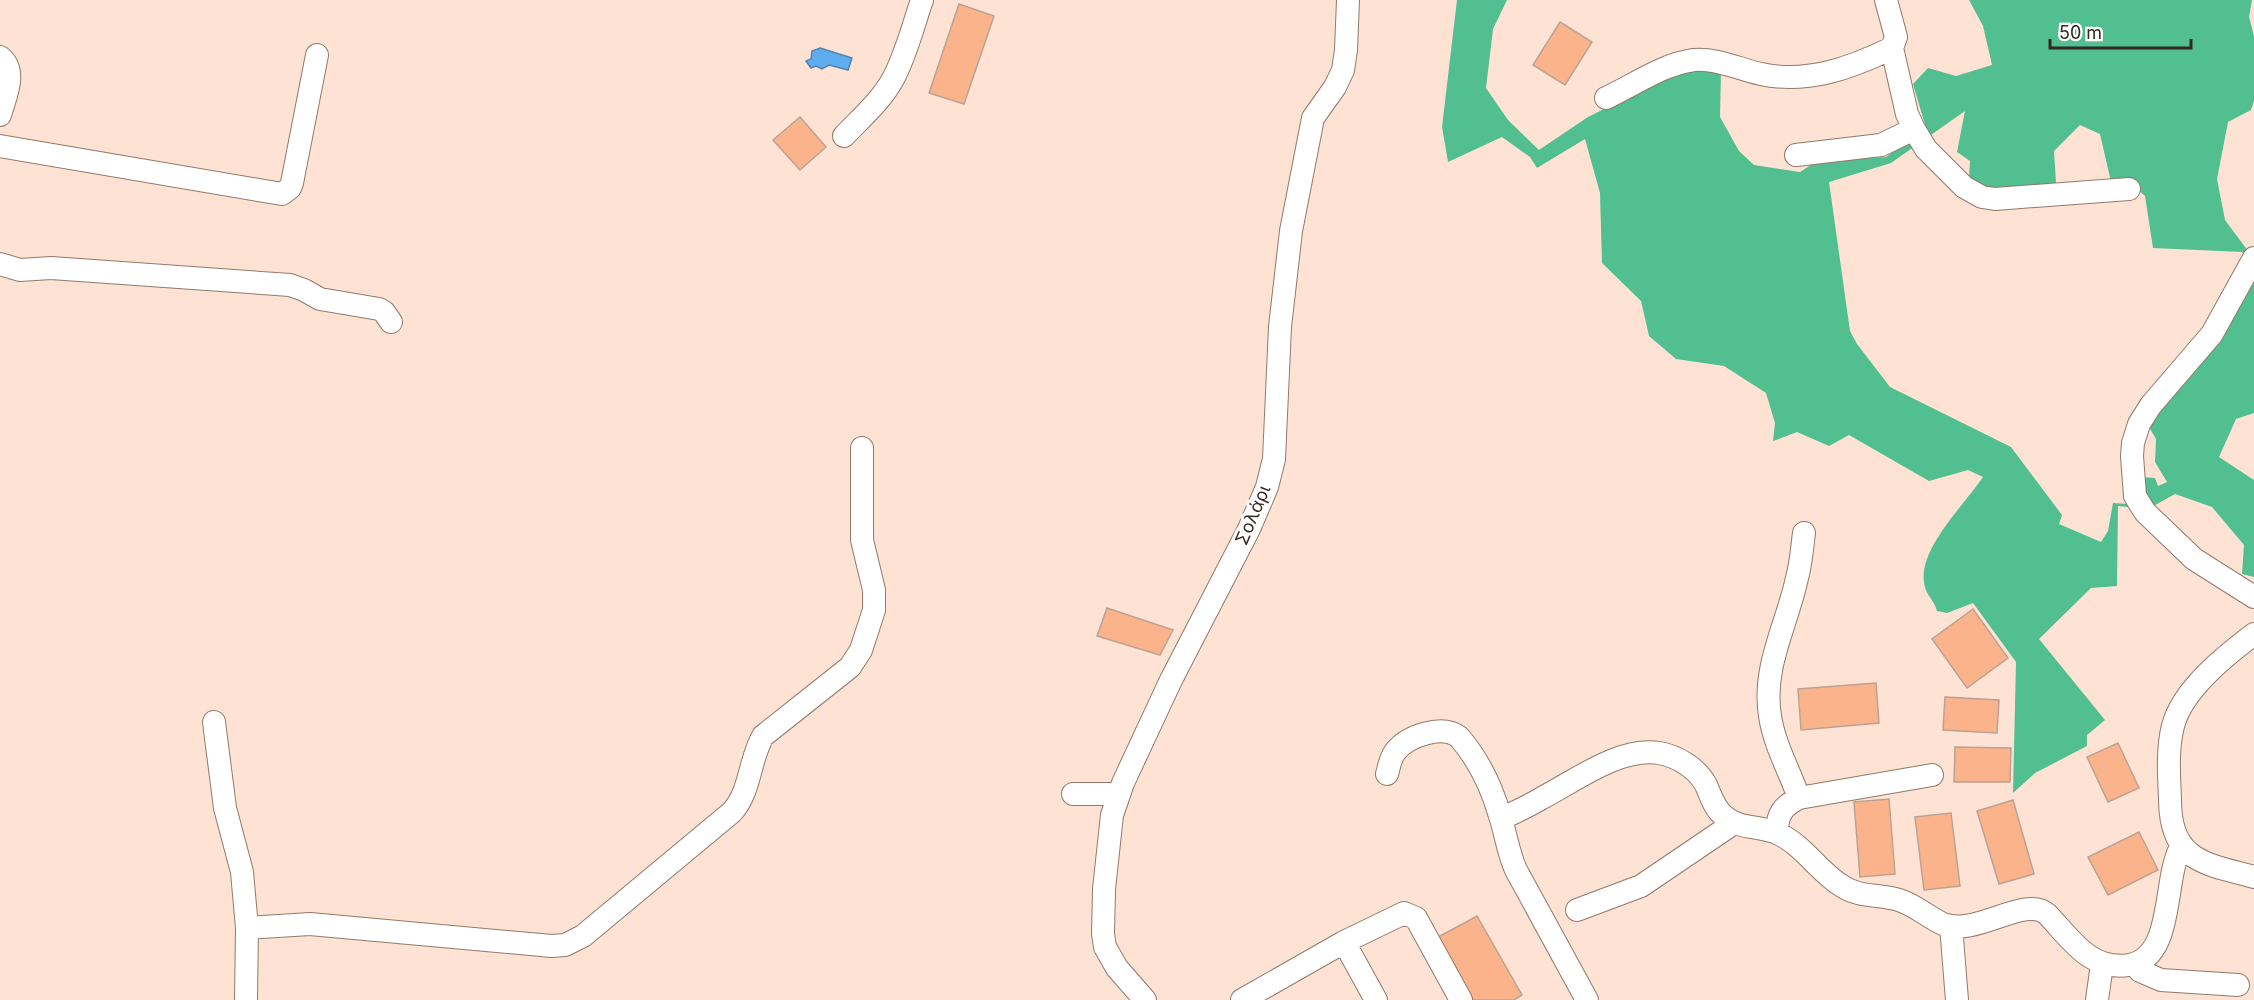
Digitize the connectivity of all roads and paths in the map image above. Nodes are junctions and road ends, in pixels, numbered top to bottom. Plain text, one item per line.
1 (922, 0) edge
2 (1348, 0) edge
3 (1886, 0) edge
4 (1892, 48) junction
5 (317, 55) dead end
6 (0, 57) edge
7 (1606, 98) dead end
8 (0, 115) edge
9 (1914, 129) junction
10 (844, 136) dead end
11 (0, 146) edge
12 (1797, 155) dead end
13 (2129, 189) dead end
14 (2254, 258) edge
15 (0, 264) edge
16 (391, 322) dead end
17 (862, 448) dead end
18 (1804, 533) dead end
19 (2254, 597) edge
20 (2254, 634) edge
21 (214, 722) dead end
22 (1387, 774) dead end
23 (1932, 775) dead end
24 (1073, 794) dead end
25 (1118, 794) junction
26 (1799, 798) junction
27 (1501, 819) junction
28 (1734, 823) junction
29 (1777, 832) junction
30 (2182, 845) junction
31 (2254, 877) edge
32 (1577, 910) dead end
33 (1951, 926) junction
34 (247, 928) junction
35 (1344, 942) junction
36 (2102, 964) junction
37 (2134, 964) junction
38 (2238, 985) dead end
39 (246, 1000) edge
40 (1145, 1000) edge
41 (1242, 1000) edge
42 (1376, 1000) edge
43 (1461, 1000) edge
44 (1587, 1000) edge
45 (1957, 1000) edge
46 (2097, 1000) edge

1 - 10 street
2 - 25 street, Σολάρι
3 - 4 street
4 - 7 street
4 - 9 street
5 - 11 street
6 - 8 street
9 - 12 street
9 - 13 street
14 - 19 street
15 - 16 street
17 - 34 street
18 - 26 street
20 - 30 street
21 - 34 street
22 - 27 street
23 - 26 street
24 - 25 street
25 - 40 street, Σολάρι
26 - 29 street
27 - 28 street
27 - 44 street
28 - 29 street
28 - 32 street
29 - 33 street
30 - 31 street
30 - 37 street
33 - 36 street
33 - 45 street
34 - 39 street
35 - 41 street
35 - 42 street
35 - 43 street
36 - 37 street
36 - 46 street
37 - 38 street

